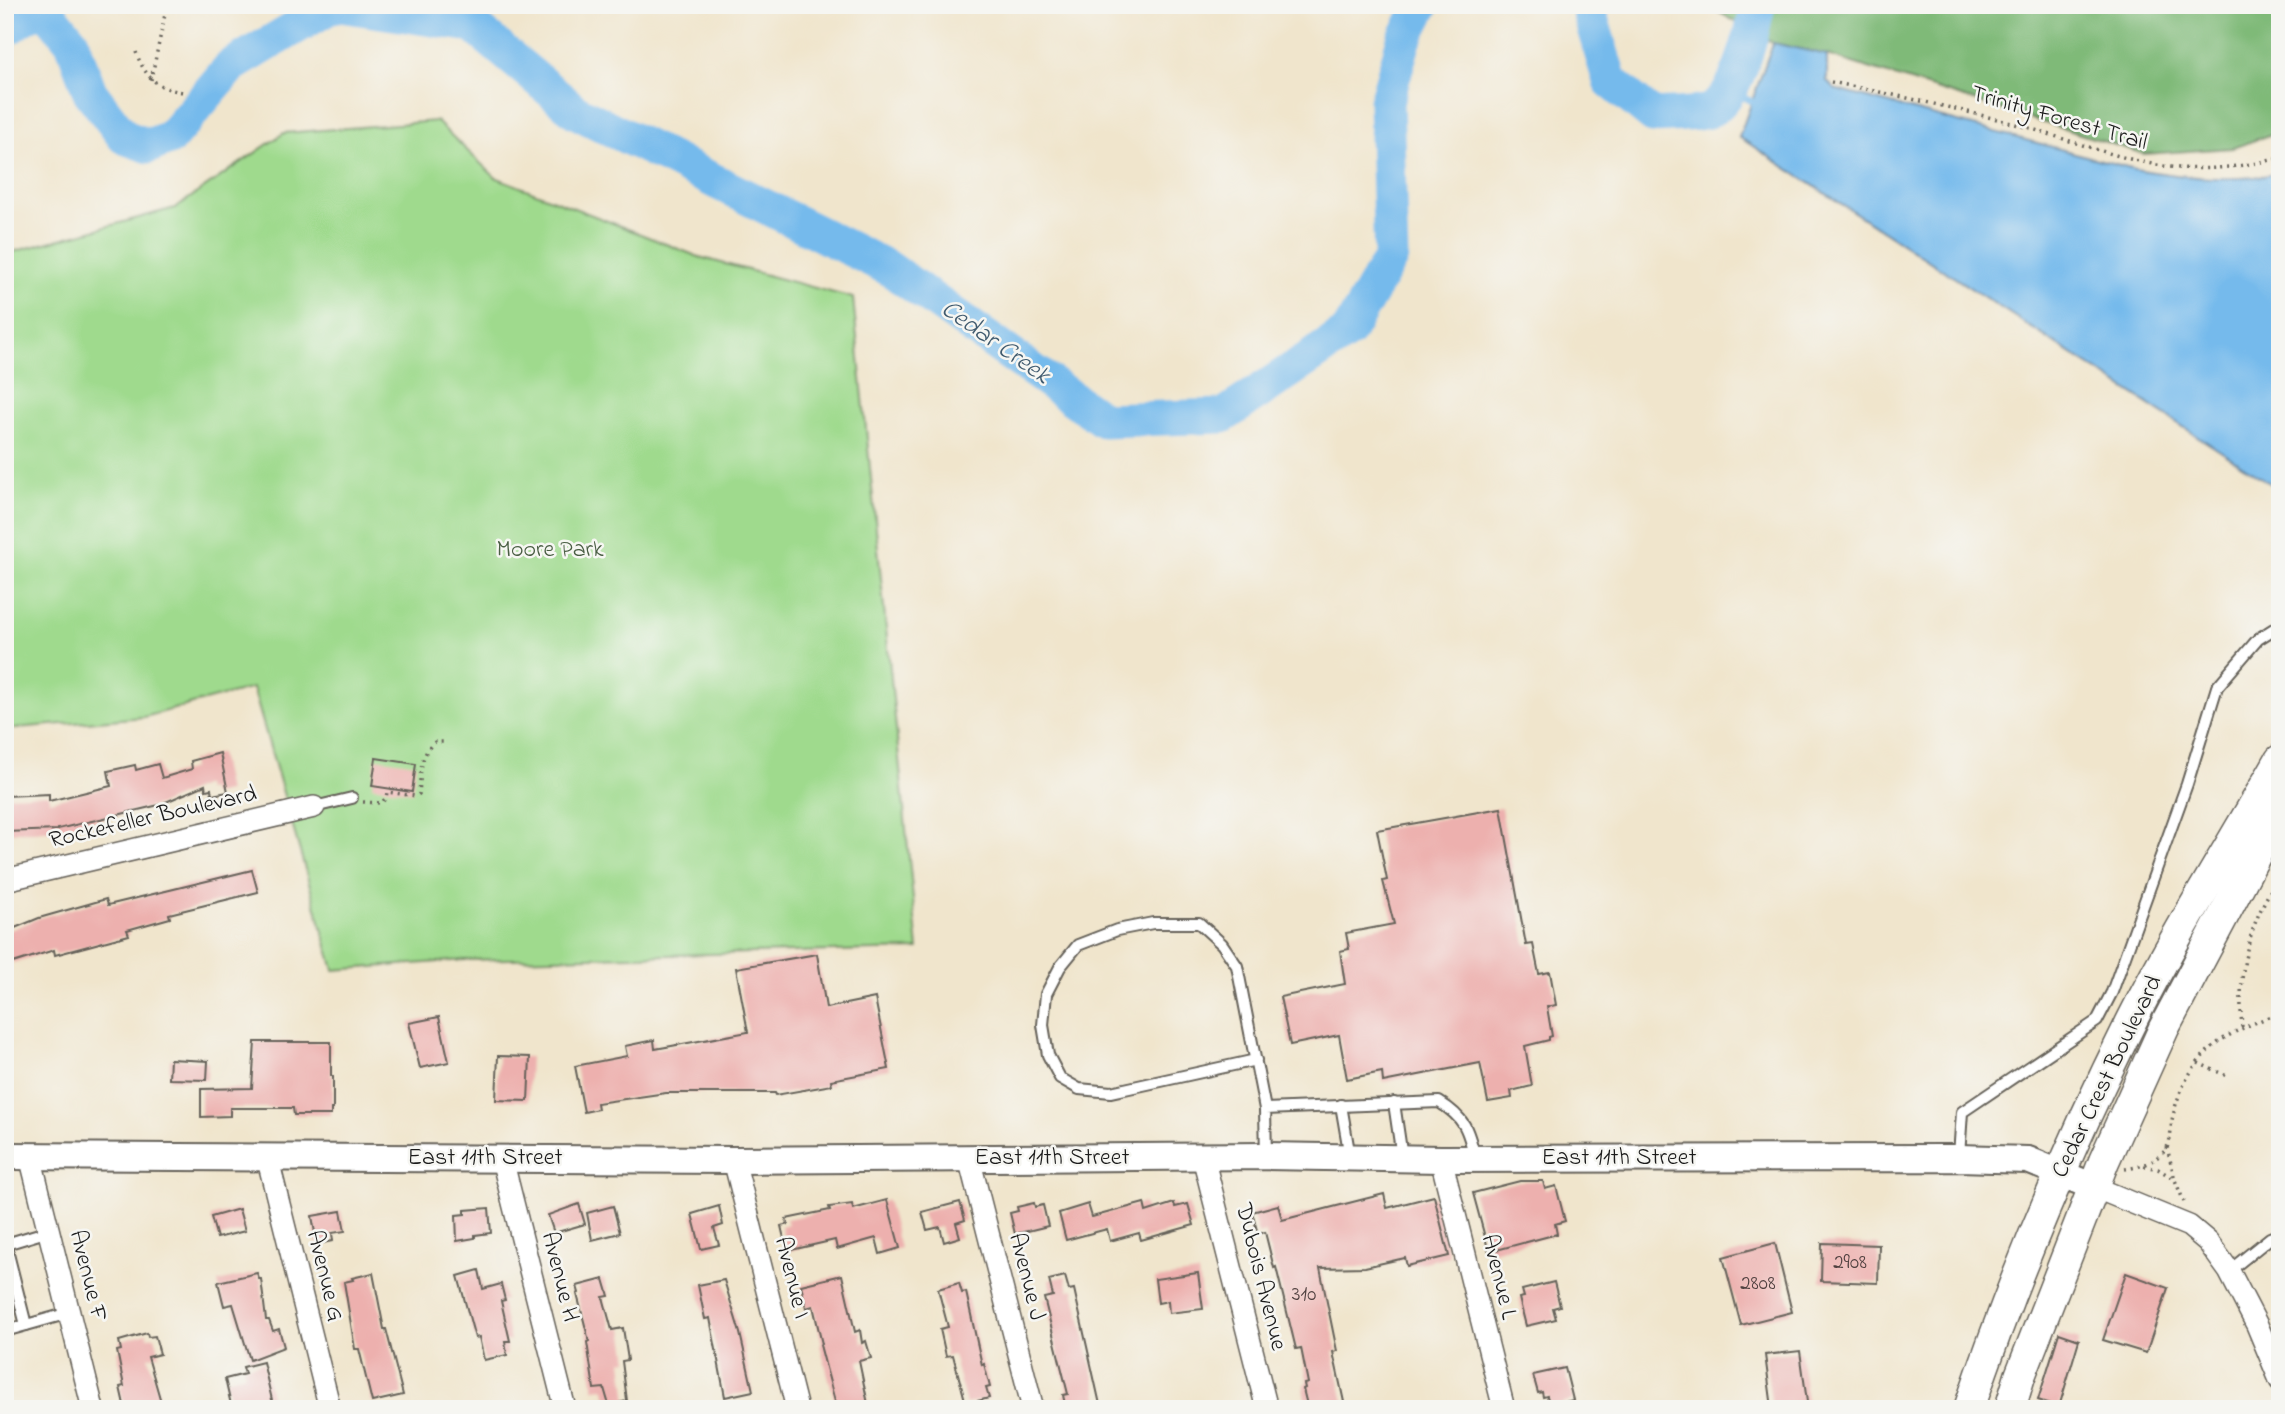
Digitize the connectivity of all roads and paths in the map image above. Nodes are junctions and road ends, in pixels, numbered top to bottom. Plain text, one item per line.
1 (167, 5) edge
2 (136, 52) dead end
3 (151, 80) junction
4 (1831, 82) dead end
5 (184, 92) dead end
6 (2280, 159) edge
7 (2280, 625) edge
8 (447, 743) dead end
9 (2274, 771) edge
10 (352, 797) joint
11 (314, 807) joint
12 (2280, 809) edge
13 (2280, 875) edge
14 (5, 880) edge
15 (2280, 1012) edge
16 (2097, 1021) junction
17 (2242, 1027) junction
18 (2117, 1030) junction
19 (1256, 1060) junction
20 (2198, 1063) junction
21 (2229, 1077) dead end
22 (1394, 1102) junction
23 (1341, 1105) junction
24 (1265, 1109) junction
25 (2167, 1147) junction
26 (18, 1156) edge
27 (267, 1156) junction
28 (1266, 1156) junction
29 (1203, 1157) junction
30 (1350, 1157) junction
31 (1402, 1157) junction
32 (502, 1158) junction
33 (969, 1158) junction
34 (1441, 1158) junction
35 (1475, 1158) junction
36 (1959, 1158) junction
37 (734, 1160) junction
38 (2144, 1166) junction
39 (2123, 1169) dead end
40 (2061, 1172) junction
41 (2175, 1180) junction
42 (2094, 1187) junction
43 (2189, 1226) junction
44 (49, 1231) junction
45 (2280, 1234) edge
46 (5, 1243) edge
47 (2229, 1271) junction
48 (69, 1313) junction
49 (26, 1325) junction
50 (5, 1331) edge
51 (2280, 1380) edge
52 (93, 1409) edge
53 (330, 1409) edge
54 (565, 1409) edge
55 (797, 1409) edge
56 (1033, 1409) edge
57 (1267, 1409) edge
58 (1504, 1409) edge
59 (1969, 1409) edge
60 (2010, 1409) edge

1 - 3 path
2 - 3 path
3 - 5 path
4 - 6 path, Trinity Forest Trail
7 - 16 lane
8 - 10 path
9 - 18 main road, Cedar Crest Boulevard
10 - 11 lane
11 - 14 street, Rockefeller Boulevard
12 - 42 main road, Cedar Crest Boulevard
13 - 17 path
15 - 17 path
16 - 18 lane
16 - 36 lane
17 - 20 path
18 - 40 main road, Cedar Crest Boulevard
19 - 19 lane
19 - 24 lane
20 - 21 path
20 - 25 path
22 - 23 lane
22 - 31 lane
22 - 35 lane
23 - 24 lane
23 - 30 lane
24 - 28 lane
25 - 38 path
25 - 41 path
26 - 27 street, East 11th Street
26 - 44 street, Avenue F
27 - 32 street, East 11th Street
27 - 53 street, Avenue G
28 - 29 street, East 11th Street
28 - 30 street, East 11th Street
29 - 33 street, East 11th Street
29 - 57 street, Dubois Avenue
30 - 31 street, East 11th Street
31 - 34 street, East 11th Street
32 - 37 street, East 11th Street
32 - 54 street, Avenue H
33 - 37 street, East 11th Street
33 - 56 street, Avenue J
34 - 35 street, East 11th Street
34 - 58 street, Avenue L
35 - 36 street, East 11th Street
36 - 40 street, East 11th Street
37 - 55 street, Avenue I
38 - 39 path
38 - 41 path
40 - 42 street, East 11th Street
40 - 59 main road, Cedar Crest Boulevard
41 - 43 path
42 - 43 street
42 - 60 main road, Cedar Crest Boulevard
43 - 47 street
44 - 46 lane
44 - 48 street, Avenue F
45 - 47 lane
46 - 49 lane
47 - 51 street
48 - 49 lane
48 - 52 street, Avenue F
49 - 50 lane

